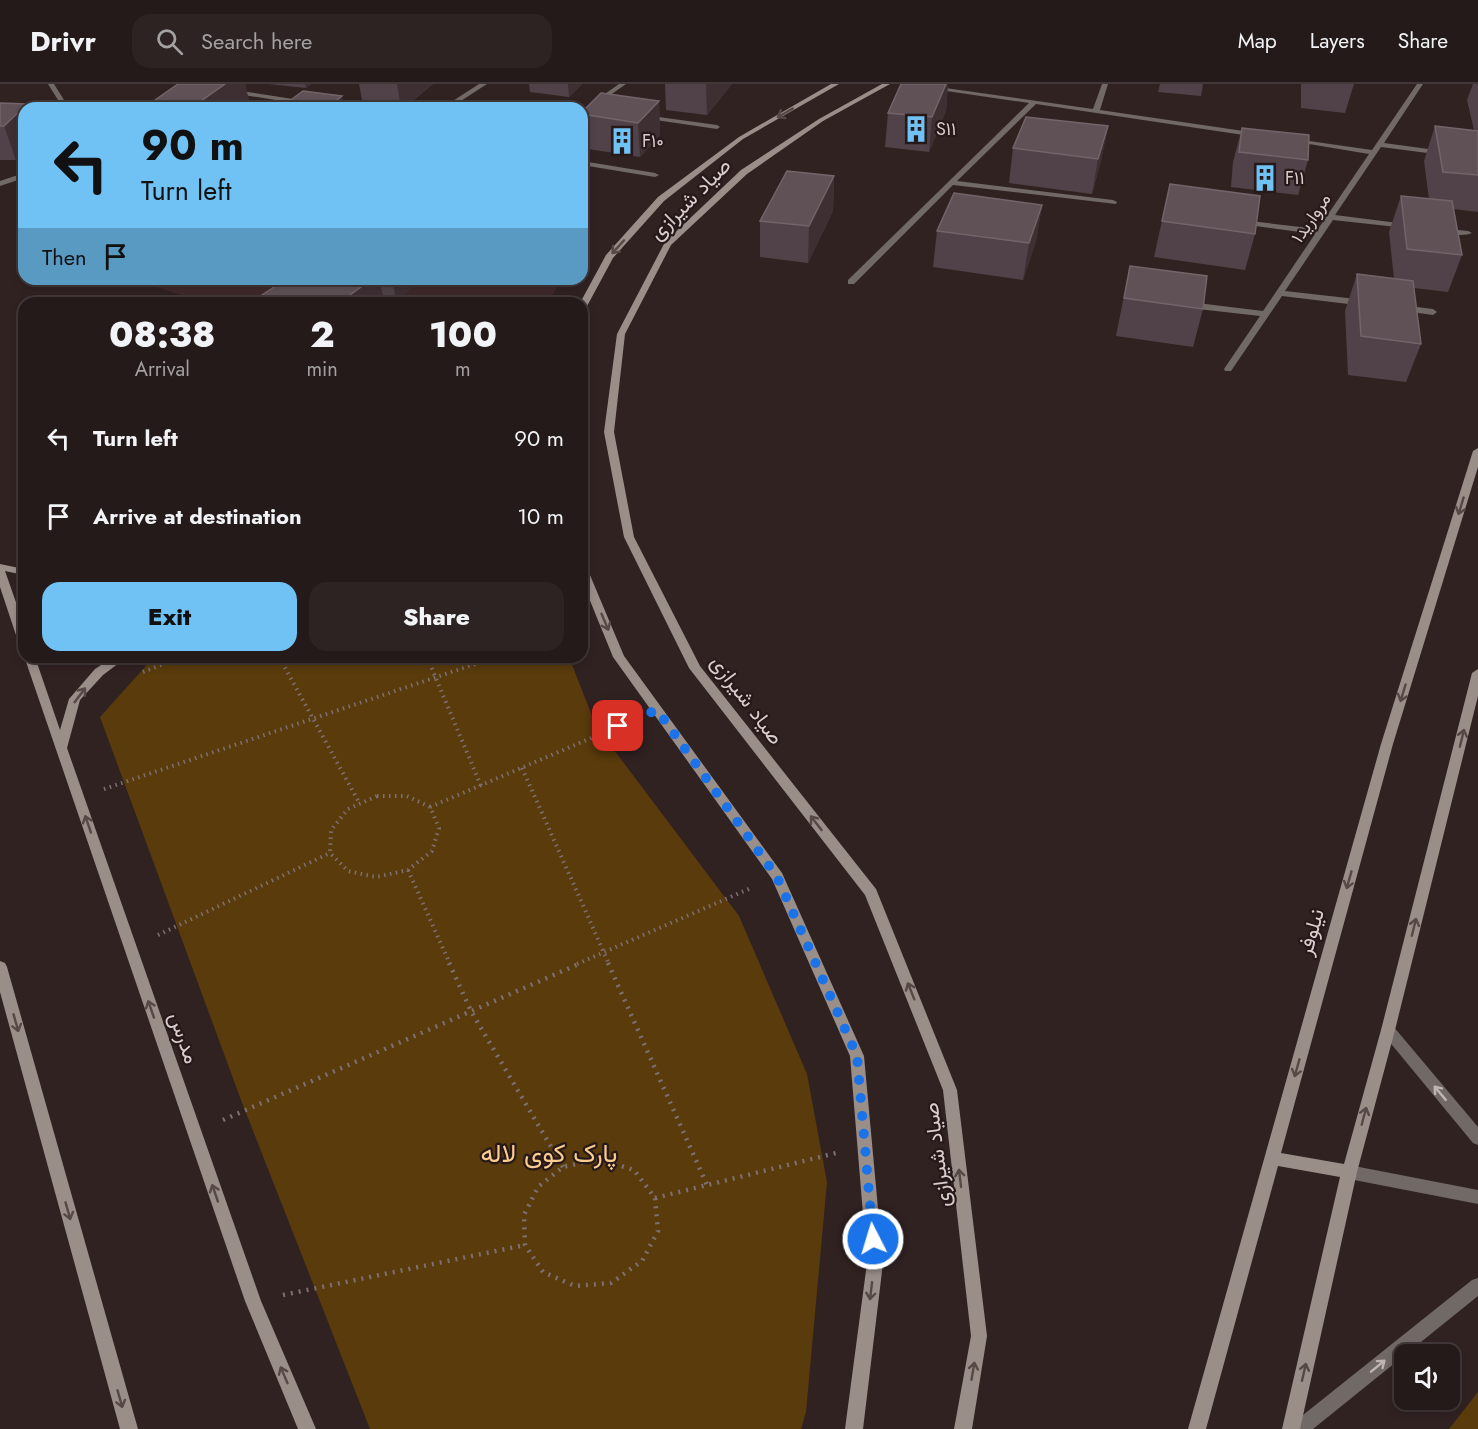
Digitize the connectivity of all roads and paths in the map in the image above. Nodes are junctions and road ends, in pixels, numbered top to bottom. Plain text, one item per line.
1 (51, 84) edge
2 (484, 84) edge
3 (623, 84) edge
4 (836, 84) edge
5 (887, 84) edge
6 (1106, 84) edge
7 (1420, 84) edge
8 (922, 85) edge
9 (230, 91) dead end
10 (62, 102) edge
11 (300, 102) edge
12 (455, 102) edge
13 (1034, 102) junction
14 (588, 108) edge
15 (588, 111) edge
16 (599, 111) edge
17 (1096, 111) junction
18 (634, 116) edge
19 (717, 127) dead end
20 (1270, 137) edge
21 (1281, 139) edge
22 (1379, 145) junction
23 (1374, 153) junction
24 (1456, 154) edge
25 (588, 164) edge
26 (655, 175) dead end
27 (18, 177) edge
28 (952, 183) junction
29 (0, 184) edge
30 (1113, 202) dead end
31 (1330, 217) junction
32 (1227, 220) edge
33 (1410, 226) edge
34 (1433, 229) edge
35 (1320, 232) junction
36 (1468, 233) dead end
37 (851, 282) dead end
38 (1280, 293) junction
39 (588, 297) edge
40 (1182, 304) edge
41 (1374, 305) edge
42 (1386, 306) edge
43 (1433, 312) dead end
44 (1265, 314) junction
45 (1228, 369) dead end
46 (1478, 451) edge
47 (0, 567) edge
48 (18, 571) edge
49 (0, 572) edge
50 (588, 582) edge
51 (18, 624) edge
52 (31, 663) edge
53 (112, 663) edge
54 (282, 663) edge
55 (429, 663) edge
56 (478, 663) edge
57 (1478, 673) edge
58 (435, 677) junction
59 (657, 710) junction
60 (314, 719) junction
61 (61, 747) junction
62 (522, 768) junction
63 (481, 786) junction
64 (78, 797) junction
65 (360, 804) junction
66 (430, 807) junction
67 (330, 853) junction
68 (408, 870) junction
69 (777, 877) junction
70 (130, 948) junction
71 (605, 952) junction
72 (0, 967) edge
73 (471, 1011) junction
74 (1388, 1030) junction
75 (194, 1132) junction
76 (1478, 1138) edge
77 (865, 1145) junction
78 (1272, 1158) junction
79 (563, 1167) junction
80 (1349, 1172) junction
81 (707, 1185) junction
82 (1478, 1197) edge
83 (655, 1198) junction
84 (525, 1245) junction
85 (1478, 1286) edge
86 (253, 1301) junction
87 (129, 1429) edge
88 (308, 1429) edge
89 (854, 1429) edge
90 (963, 1429) edge
91 (1197, 1429) edge
92 (1291, 1429) edge
93 (1299, 1429) edge

1 - 10 street
2 - 12 street
3 - 14 street
4 -> 39 street, صیاد شیرازی
90 -> 5 street, صیاد شیرازی
6 - 17 street
7 - 22 street, مروارید۱
8 - 13 street
9 - 11 street
13 - 17 street
13 - 28 street
15 - 16 street
17 - 20 street
18 - 19 street
21 - 23 street
22 - 23 street, مروارید۱
22 - 24 street
23 - 31 street, مروارید۱
25 - 26 street
27 - 29 street
28 - 30 street
28 - 37 street
31 - 33 street
31 - 35 street, مروارید۱
32 - 35 street
34 - 36 street
35 - 38 street, مروارید۱
38 - 41 street
38 - 44 street, مروارید۱
40 - 44 street
42 - 43 street
44 - 45 street, مروارید۱
46 -> 78 street, نیلوفر
47 - 48 street
49 - 51 street
50 -> 59 street
52 - 61 street, مدرس
61 -> 53 street
54 - 60 path
55 - 58 path
56 - 58 path
74 -> 57 street
58 - 60 path
58 - 63 path
59 - 62 path
59 - 69 street
60 - 64 path
60 - 65 path
61 - 64 street, مدرس
62 - 63 path
62 - 71 path
63 - 66 path
70 -> 64 street, مدرس
65 - 66 path
65 - 67 path
66 - 68 path
67 - 68 path
67 - 70 path
68 - 73 path
69 - 71 path
69 - 77 street
75 -> 70 street, مدرس
71 - 73 path
71 - 81 path
72 -> 87 street
73 - 75 path
73 - 79 path
76 -> 74 street
80 -> 74 street
86 -> 75 street, مدرس
77 - 81 path
77 -> 89 street
78 - 80 street
78 - 91 street, نیلوفر
79 - 83 path
79 - 84 path
80 - 82 street
92 -> 80 street
81 - 83 path
83 - 84 path
84 - 86 path
93 -> 85 street
88 -> 86 street, مدرس

